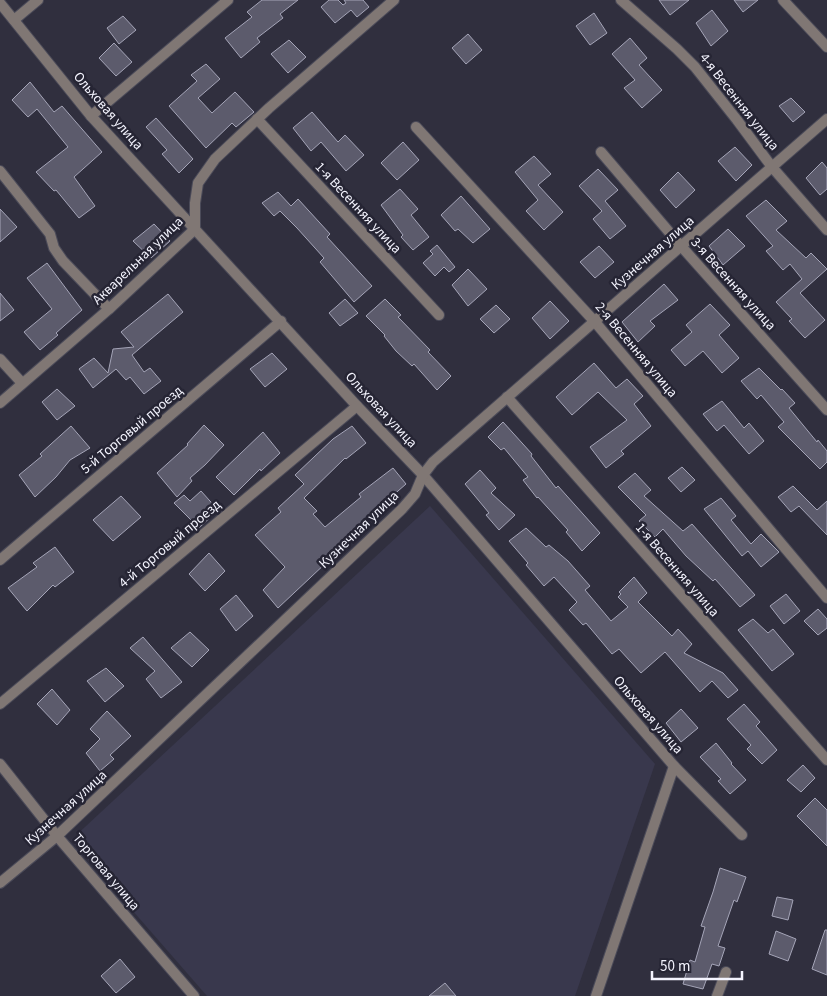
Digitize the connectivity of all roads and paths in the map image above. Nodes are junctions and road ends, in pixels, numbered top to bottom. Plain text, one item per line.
1 (38, 0) edge
2 (228, 0) edge
3 (394, 0) edge
4 (621, 0) edge
5 (783, 0) edge
6 (0, 3) edge
7 (14, 20) junction
8 (827, 48) edge
9 (91, 116) junction
10 (257, 119) junction
11 (827, 119) edge
12 (416, 127) dead end
13 (601, 152) dead end
14 (772, 167) junction
15 (0, 172) edge
16 (195, 229) junction
17 (827, 230) edge
18 (680, 246) junction
19 (109, 309) junction
20 (439, 315) dead end
21 (281, 321) junction
22 (595, 322) junction
23 (0, 359) edge
24 (22, 383) junction
25 (507, 397) junction
26 (0, 403) edge
27 (357, 406) junction
28 (827, 410) edge
29 (423, 474) junction
30 (0, 560) edge
31 (827, 598) edge
32 (0, 704) edge
33 (827, 760) edge
34 (0, 764) edge
35 (674, 766) junction
36 (742, 835) dead end
37 (58, 836) junction
38 (0, 883) edge
39 (726, 972) dead end
40 (194, 996) edge
41 (596, 996) edge
42 (717, 996) edge

1 - 7 street
2 - 9 street
3 - 10 street, Акварельная улица
4 - 14 street, 4-я Весенняя улица
5 - 8 street
6 - 7 street, Ольховая улица
7 - 9 street, Ольховая улица
9 - 16 street, Ольховая улица
10 - 16 street, Акварельная улица
10 - 20 street, 1-я Весенняя улица
11 - 14 street, Кузнечная улица
12 - 22 street, 2-я Весенняя улица
13 - 18 street, 3-я Весенняя улица
14 - 17 street, 4-я Весенняя улица
14 - 18 street, Кузнечная улица
15 - 19 street
16 - 19 street, Акварельная улица
16 - 21 street, Ольховая улица
18 - 22 street, Кузнечная улица
18 - 28 street, 3-я Весенняя улица
19 - 24 street, Акварельная улица
21 - 27 street, Ольховая улица
21 - 30 street, 5-й Торговый проезд
22 - 25 street, Кузнечная улица
22 - 31 street, 2-я Весенняя улица
23 - 24 street
24 - 26 street, Акварельная улица
25 - 29 street, Кузнечная улица
25 - 33 street, 1-я Весенняя улица
27 - 29 street, Ольховая улица
27 - 32 street, 4-й Торговый проезд
29 - 35 street, Ольховая улица
29 - 37 street, Кузнечная улица
34 - 37 street, Торговая улица
35 - 36 street, Ольховая улица
35 - 41 street
37 - 38 street, Кузнечная улица
37 - 40 street, Торговая улица
39 - 42 street

